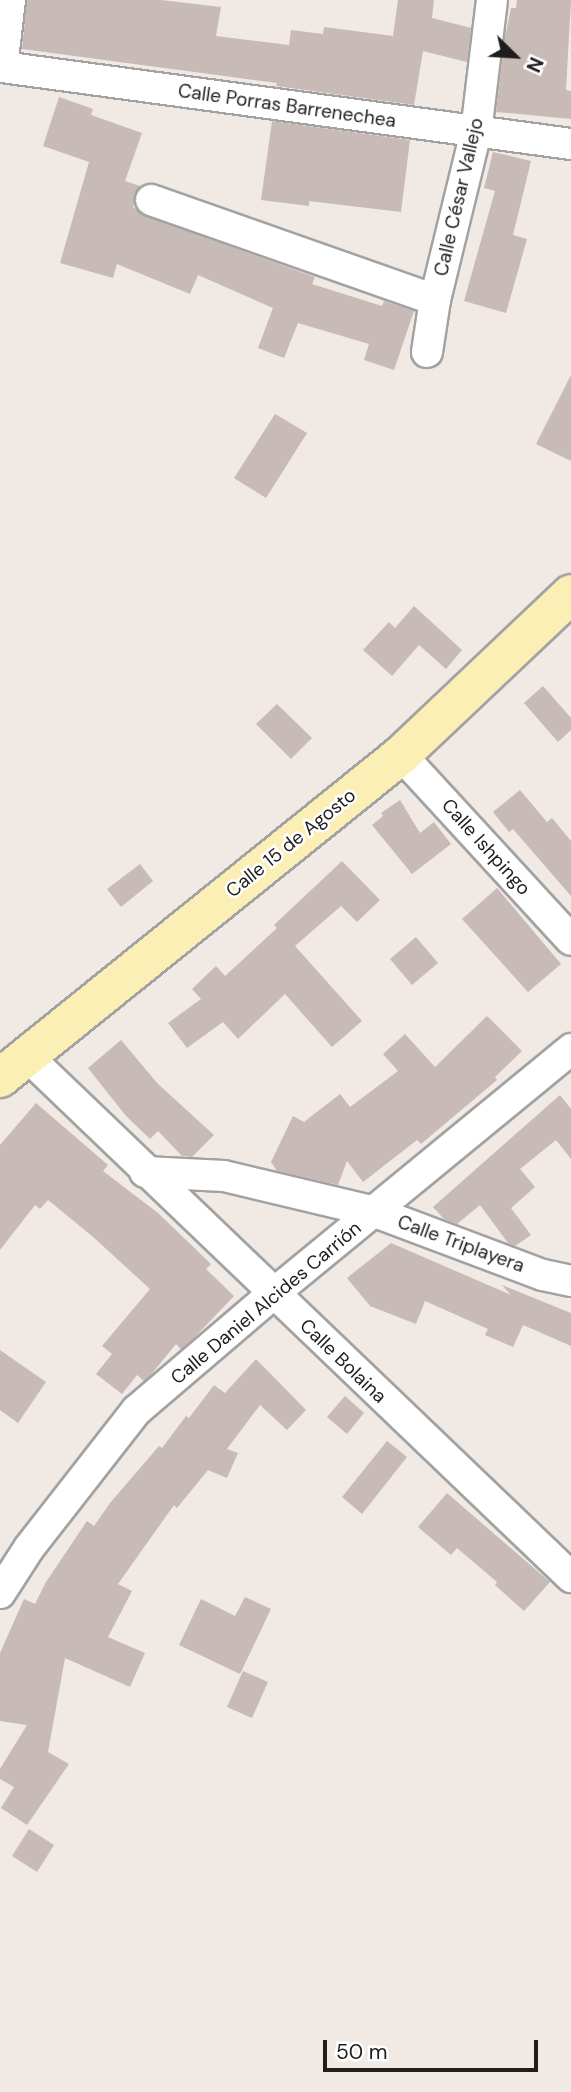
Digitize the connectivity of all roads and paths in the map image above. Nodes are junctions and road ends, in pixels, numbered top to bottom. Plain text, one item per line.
1 (10, 0) edge
2 (492, 0) edge
3 (476, 132) junction
4 (571, 144) edge
5 (151, 200) dead end
6 (435, 300) junction
7 (427, 352) dead end
8 (571, 594) edge
9 (401, 755) junction
10 (571, 940) edge
11 (571, 1049) edge
12 (13, 1067) edge
13 (145, 1172) junction
14 (375, 1212) junction
15 (571, 1281) edge
16 (273, 1294) junction
17 (571, 1577) edge
18 (0, 1594) edge

1 - 3 street, Calle Porras Barrenechea
2 - 3 street, Calle César Vallejo
3 - 4 street, Calle Porras Barrenechea
3 - 6 street, Calle César Vallejo
5 - 6 street
6 - 7 street, Calle César Vallejo
8 - 9 street, Calle 15 de Agosto
9 - 10 street, Calle Ishpingo
9 - 12 street, Calle 15 de Agosto
11 - 14 street, Calle Daniel Alcides Carrión
12 - 13 street, Calle Bolaina
13 - 14 street, Calle Triplayera
13 - 16 street, Calle Bolaina
14 - 15 street, Calle Triplayera
14 - 16 street, Calle Daniel Alcides Carrión
16 - 17 street, Calle Bolaina
16 - 18 street, Calle Daniel Alcides Carrión

